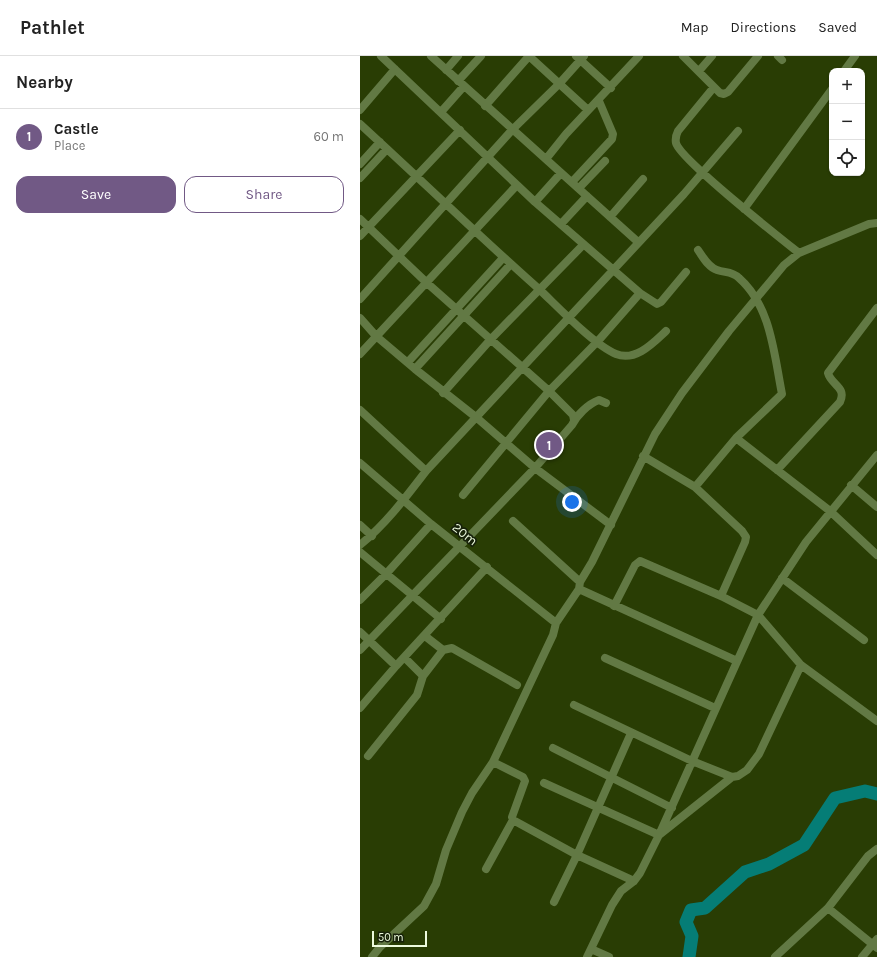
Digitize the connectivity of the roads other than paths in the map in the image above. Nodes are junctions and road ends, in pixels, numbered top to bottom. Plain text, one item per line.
1 (381, 56) edge
2 (431, 56) edge
3 (458, 56) edge
4 (481, 56) edge
5 (529, 56) edge
6 (639, 56) edge
7 (683, 56) edge
8 (712, 56) edge
9 (758, 56) edge
10 (855, 56) edge
11 (580, 57) edge
12 (846, 68) edge
13 (395, 69) junction
14 (446, 70) junction
15 (699, 71) junction
16 (461, 83) junction
17 (559, 84) junction
18 (714, 87) junction
19 (611, 88) junction
20 (829, 92) edge
21 (599, 101) junction
22 (485, 106) junction
23 (360, 110) edge
24 (588, 110) junction
25 (441, 112) junction
26 (360, 124) edge
27 (460, 130) junction
28 (512, 130) junction
29 (738, 132) dead end
30 (380, 142) junction
31 (387, 149) junction
32 (488, 157) junction
33 (546, 159) junction
34 (605, 161) dead end
35 (360, 164) edge
36 (561, 173) junction
37 (703, 173) junction
38 (418, 176) junction
39 (360, 178) edge
40 (643, 179) dead end
41 (572, 182) junction
42 (517, 185) junction
43 (579, 188) junction
44 (587, 196) junction
45 (535, 202) junction
46 (446, 203) junction
47 (744, 209) junction
48 (610, 217) junction
49 (360, 219) edge
50 (877, 223) edge
51 (561, 224) junction
52 (369, 227) junction
53 (475, 232) junction
54 (360, 236) edge
55 (638, 242) junction
56 (583, 245) junction
57 (698, 250) dead end
58 (799, 253) junction
59 (398, 256) junction
60 (503, 258) junction
61 (510, 264) junction
62 (612, 271) junction
63 (686, 272) dead end
64 (427, 283) junction
65 (539, 289) junction
66 (640, 293) junction
67 (360, 299) edge
68 (757, 299) junction
69 (457, 309) junction
70 (876, 310) edge
71 (464, 315) junction
72 (360, 318) edge
73 (570, 318) junction
74 (666, 331) dead end
75 (376, 336) junction
76 (491, 339) junction
77 (598, 341) junction
78 (360, 354) edge
79 (408, 362) junction
80 (524, 368) junction
81 (414, 369) junction
82 (549, 391) junction
83 (443, 392) junction
84 (606, 403) dead end
85 (360, 410) edge
86 (477, 418) junction
87 (574, 420) junction
88 (736, 438) junction
89 (506, 442) junction
90 (877, 455) edge
91 (643, 456) junction
92 (360, 463) edge
93 (535, 468) junction
94 (777, 470) junction
95 (426, 471) junction
96 (852, 486) junction
97 (695, 487) junction
98 (463, 495) dead end
99 (404, 501) junction
100 (877, 507) edge
101 (830, 511) junction
102 (513, 521) dead end
103 (431, 524) junction
104 (360, 525) edge
105 (610, 525) junction
106 (372, 536) junction
107 (360, 545) edge
108 (461, 547) junction
109 (360, 552) edge
110 (877, 555) edge
111 (487, 567) junction
112 (386, 574) junction
113 (782, 578) junction
114 (579, 586) junction
115 (414, 596) junction
116 (721, 596) junction
117 (360, 600) edge
118 (614, 606) junction
119 (758, 615) junction
120 (441, 618) junction
121 (556, 623) junction
122 (360, 632) edge
123 (425, 636) junction
124 (369, 639) junction
125 (864, 640) dead end
126 (360, 650) edge
127 (443, 650) junction
128 (405, 658) junction
129 (605, 658) dead end
130 (737, 661) junction
131 (801, 665) junction
132 (396, 666) junction
133 (423, 676) junction
134 (517, 685) dead end
135 (574, 705) dead end
136 (360, 708) edge
137 (715, 708) junction
138 (877, 721) edge
139 (631, 733) junction
140 (553, 748) dead end
141 (368, 756) dead end
142 (692, 761) junction
143 (493, 762) junction
144 (612, 777) junction
145 (732, 777) junction
146 (544, 783) dead end
147 (598, 807) junction
148 (672, 808) junction
149 (513, 820) junction
150 (659, 835) junction
151 (877, 849) edge
152 (577, 855) junction
153 (486, 870) dead end
154 (634, 881) junction
155 (554, 902) dead end
156 (828, 908) junction
157 (876, 944) edge
158 (591, 949) junction
159 (372, 957) edge
160 (587, 957) edge
161 (609, 957) edge
162 (776, 957) edge
163 (862, 957) edge

1 - 13 street
2 - 14 street
3 - 14 street
4 - 16 street
5 - 17 street
5 - 22 street
6 - 19 street
7 - 15 street
8 - 15 street
9 - 18 street
10 - 12 street
11 - 17 street
11 - 19 street
13 - 23 street
13 - 25 street
14 - 16 street
15 - 18 street
16 - 22 street
16 - 25 street
17 - 24 street
17 - 28 street
18 - 37 street
19 - 21 street
20 - 47 street
21 - 24 street
21 - 41 street
22 - 28 street
24 - 33 street
25 - 27 street
26 - 30 street
27 - 32 street
27 - 38 street
28 - 32 street
28 - 33 street
29 - 37 street
30 - 31 street
30 - 35 street
31 - 38 street
31 - 39 street
32 - 42 street
32 - 46 street
33 - 36 street
34 - 43 street
36 - 41 street
36 - 45 street
37 - 47 street
37 - 55 street
38 - 46 street
38 - 52 street
40 - 48 street
41 - 43 street
42 - 45 street
42 - 53 street
43 - 44 street
44 - 48 street
44 - 51 street
45 - 51 street
46 - 53 street
46 - 59 street
47 - 58 street
48 - 55 street
49 - 52 street
50 - 58 street
51 - 56 street
52 - 54 street
52 - 59 street
53 - 60 street
53 - 64 street
55 - 62 street
56 - 62 street
56 - 65 street
57 - 68 street
58 - 68 street
59 - 64 street
59 - 67 street
60 - 61 street
60 - 69 street
61 - 65 street
61 - 71 street
62 - 66 street
62 - 73 street
63 - 66 street
64 - 69 street
64 - 75 street
65 - 73 street
65 - 76 street
66 - 77 street
68 - 88 street
68 - 91 street
69 - 71 street
69 - 79 street
70 - 94 street
71 - 76 street
71 - 81 street
72 - 75 street
73 - 77 street
73 - 80 street
74 - 77 street
75 - 78 street
75 - 79 street
76 - 80 street
76 - 83 street
77 - 82 street
79 - 81 street
80 - 82 street
80 - 86 street
81 - 83 street
82 - 87 street
82 - 89 street
83 - 86 street
84 - 87 street
85 - 95 street
86 - 89 street
86 - 95 street
87 - 93 street
88 - 94 street
88 - 97 street
89 - 93 street
89 - 98 street
90 - 96 street
91 - 97 street
91 - 105 street
92 - 99 street, 20m
93 - 105 street
93 - 108 street
94 - 101 street
95 - 99 street
96 - 100 street
96 - 101 street
97 - 116 street
99 - 103 street, 20m
99 - 106 street
101 - 110 street
101 - 113 street
102 - 114 street
103 - 108 street, 20m
103 - 112 street
104 - 106 street
105 - 114 street
106 - 107 street
108 - 111 street, 20m
108 - 115 street
109 - 112 street
111 - 120 street
111 - 121 street, 20m
112 - 115 street
112 - 117 street
113 - 119 street
113 - 125 street
114 - 118 street
114 - 121 street
115 - 120 street
115 - 124 street
116 - 118 street
116 - 119 street
118 - 130 street
119 - 130 street
119 - 131 street
120 - 123 street
121 - 143 street
122 - 124 street
123 - 127 street
123 - 128 street
124 - 126 street
124 - 132 street
127 - 133 street
127 - 134 street
128 - 132 street
128 - 133 street
129 - 137 street
130 - 137 street
131 - 138 street
131 - 145 street
132 - 136 street
133 - 141 street
135 - 139 street
137 - 142 street
139 - 142 street
139 - 144 street
140 - 144 street
142 - 145 street
142 - 148 street
143 - 149 street
143 - 159 street
144 - 147 street
144 - 148 street
145 - 150 street
146 - 147 street
147 - 150 street
147 - 152 street
148 - 150 street
149 - 152 street
149 - 153 street
150 - 154 street
151 - 156 street
152 - 154 street
152 - 155 street
154 - 158 street
156 - 157 street
156 - 162 street
157 - 163 street
158 - 160 street
158 - 161 street

